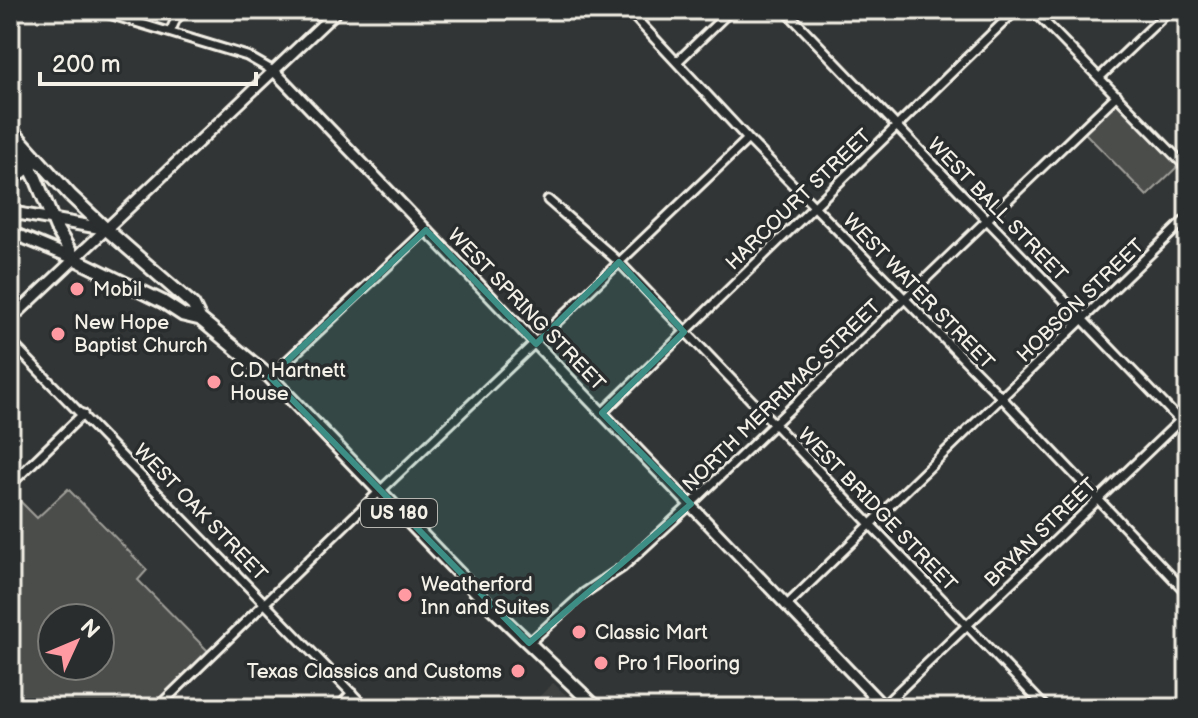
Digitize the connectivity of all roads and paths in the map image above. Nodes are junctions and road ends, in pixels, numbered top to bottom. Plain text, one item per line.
1 (96, 10) edge
2 (185, 10) edge
3 (338, 10) edge
4 (628, 10) edge
5 (731, 10) edge
6 (785, 10) edge
7 (1016, 10) edge
8 (1033, 10) edge
9 (1170, 10) edge
10 (170, 32) junction
11 (677, 62) junction
12 (275, 72) junction
13 (1100, 77) junction
14 (1117, 95) junction
15 (896, 126) junction
16 (12, 130) edge
17 (748, 139) junction
18 (34, 162) junction
19 (1188, 169) edge
20 (10, 182) edge
21 (548, 200) dead end
22 (814, 206) junction
23 (10, 212) edge
24 (1188, 217) edge
25 (52, 219) junction
26 (986, 220) junction
27 (106, 229) junction
28 (426, 230) junction
29 (10, 232) edge
30 (75, 259) junction
31 (619, 262) junction
32 (169, 296) junction
33 (905, 299) junction
34 (10, 320) edge
35 (1082, 320) junction
36 (684, 332) junction
37 (10, 341) edge
38 (536, 344) junction
39 (270, 377) junction
40 (1002, 398) junction
41 (602, 413) junction
42 (1188, 413) edge
43 (83, 414) junction
44 (1180, 421) junction
45 (775, 424) junction
46 (1188, 429) edge
47 (10, 485) edge
48 (379, 492) junction
49 (1098, 498) junction
50 (691, 504) junction
51 (870, 525) junction
52 (1188, 594) edge
53 (266, 602) junction
54 (786, 606) junction
55 (966, 625) junction
56 (529, 643) junction
57 (352, 693) junction
58 (161, 704) dead end
59 (883, 707) edge
60 (338, 708) edge
61 (366, 708) edge
62 (597, 708) edge
63 (1046, 708) edge

1 - 10 street, WEST SPRING STREET
2 - 10 street
3 - 12 street
4 - 11 street, WEST WATER STREET
5 - 11 street
6 - 15 street, WEST BALL STREET
7 - 15 street, HARCOURT STREET
8 - 13 street
9 - 13 street
10 - 12 street, WEST SPRING STREET
11 - 17 street, WEST WATER STREET
12 - 27 street
12 - 28 street, WEST SPRING STREET
13 - 14 street
14 - 19 street
14 - 26 street, NORTH MERRIMAC STREET
15 - 22 street, HARCOURT STREET
15 - 26 street, WEST BALL STREET
16 - 18 main road
17 - 22 street, WEST WATER STREET
17 - 31 street
18 - 20 main road
18 - 25 main road
18 - 27 main road, US 180
21 - 31 street, WEST BRIDGE STREET
22 - 33 street, WEST WATER STREET
22 - 36 street, HARCOURT STREET
23 - 25 main road
24 - 35 street, HOBSON STREET
25 - 27 main road
25 - 30 main road
26 - 33 street, NORTH MERRIMAC STREET
26 - 35 street, WEST BALL STREET
27 - 30 street
27 - 32 main road, US 180
28 - 38 street, WEST SPRING STREET
28 - 39 street
29 - 30 main road
30 - 32 main road, US 180
30 - 34 street
31 - 36 street, WEST BRIDGE STREET
31 - 38 street
32 - 39 main road, US 180
33 - 40 street, WEST WATER STREET
33 - 45 street, NORTH MERRIMAC STREET
35 - 40 street, HOBSON STREET
35 - 44 street, WEST BALL STREET
36 - 41 street, HARCOURT STREET
36 - 45 street, WEST BRIDGE STREET
37 - 43 street, WEST OAK STREET
38 - 41 street, WEST SPRING STREET
38 - 48 street
39 - 48 main road, US 180
40 - 49 street, WEST WATER STREET
40 - 51 street, HOBSON STREET
41 - 50 street, WEST SPRING STREET
42 - 44 street, BRYAN STREET
43 - 47 street
43 - 53 street, WEST OAK STREET
44 - 46 street, WEST BALL STREET
44 - 49 street, BRYAN STREET
45 - 50 street, NORTH MERRIMAC STREET
45 - 51 street, WEST BRIDGE STREET
48 - 53 street
48 - 56 main road, US 180
49 - 52 street, WEST WATER STREET
49 - 55 street, BRYAN STREET
50 - 54 street, WEST SPRING STREET
50 - 56 street, NORTH MERRIMAC STREET
51 - 54 street, HOBSON STREET
51 - 55 street, WEST BRIDGE STREET
53 - 57 street, WEST OAK STREET
53 - 58 street
54 - 59 street, WEST SPRING STREET
55 - 59 street, BRYAN STREET
55 - 63 street, WEST BRIDGE STREET
56 - 62 main road, US 180
57 - 60 street
57 - 61 street, WEST OAK STREET

